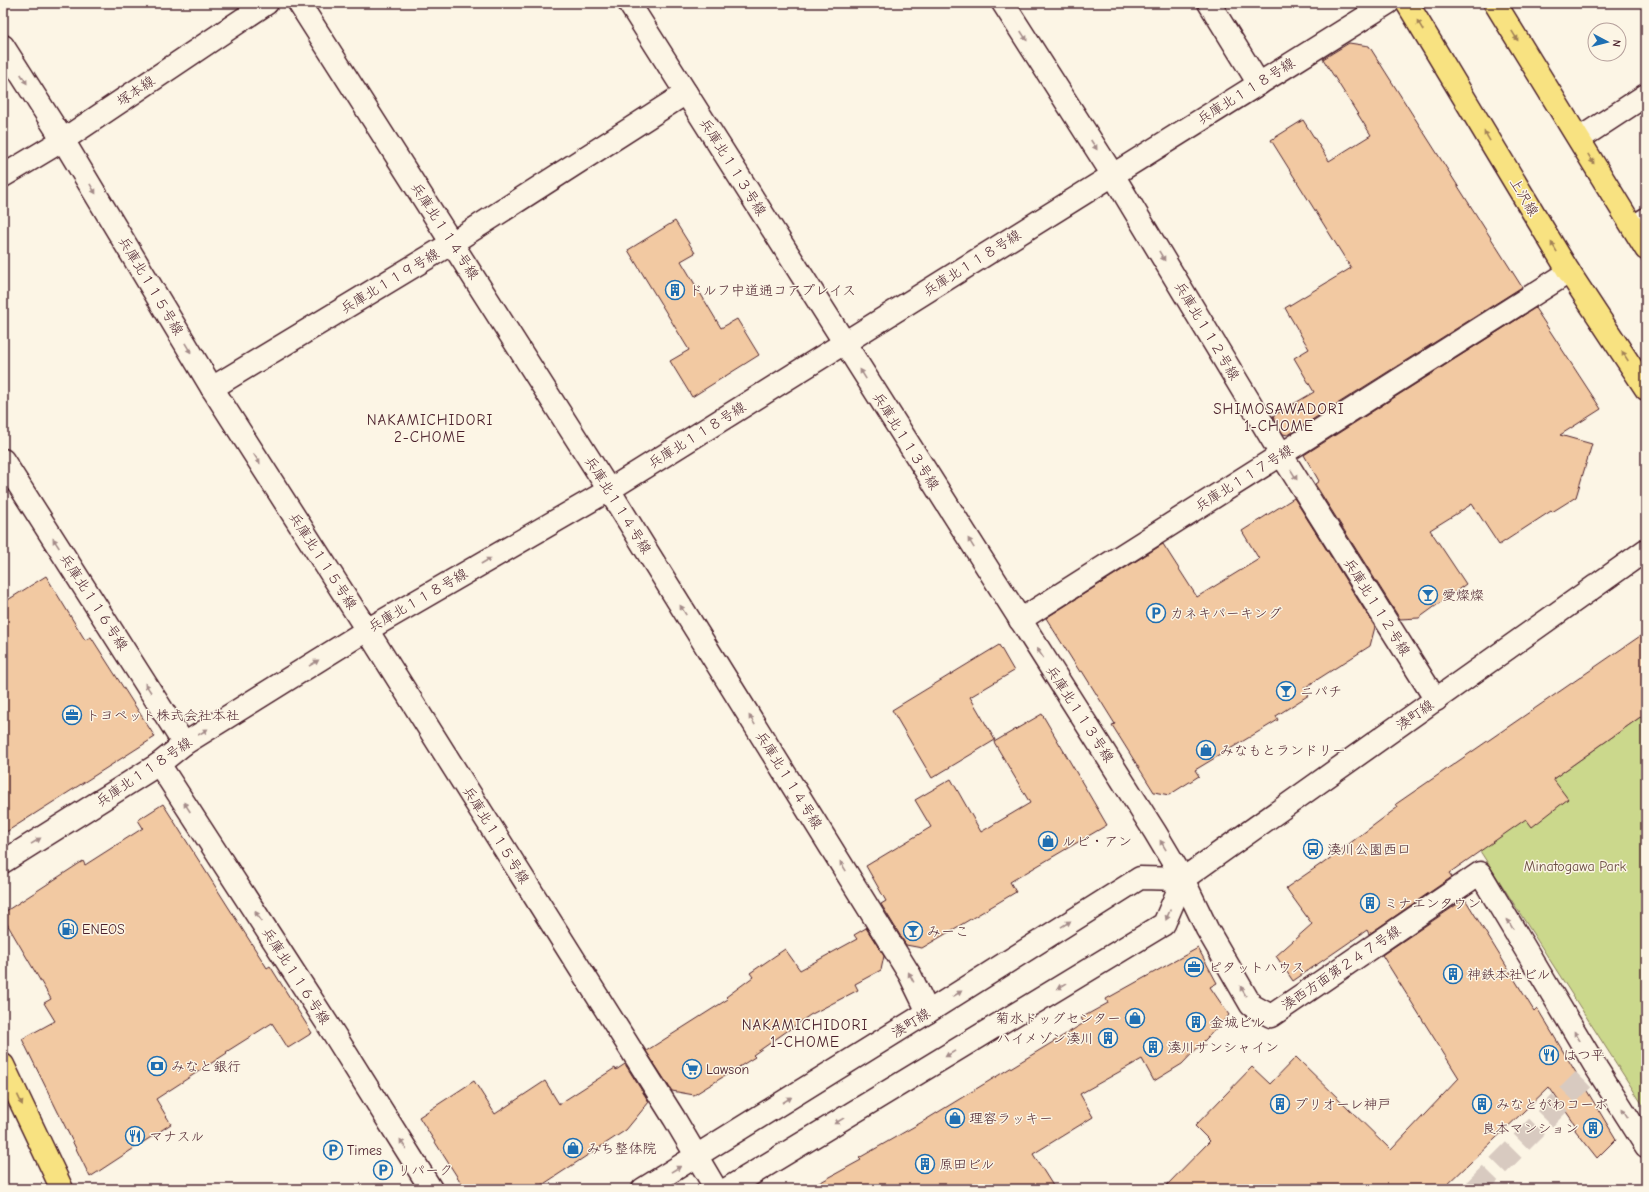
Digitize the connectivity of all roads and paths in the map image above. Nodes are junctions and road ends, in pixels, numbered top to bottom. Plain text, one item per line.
1 (267, 3) edge
2 (299, 3) edge
3 (1002, 3) edge
4 (1209, 3) edge
5 (1388, 3) edge
6 (1407, 3) edge
7 (1495, 3) edge
8 (634, 5) edge
9 (3, 46) edge
10 (1259, 84) junction
11 (686, 93) junction
12 (1646, 96) edge
13 (1578, 139) junction
14 (63, 140) junction
15 (1113, 175) junction
16 (3, 176) edge
17 (1640, 223) edge
18 (452, 243) junction
19 (1646, 249) edge
20 (1569, 272) junction
21 (844, 344) junction
22 (212, 388) junction
23 (1646, 389) edge
24 (1281, 454) junction
25 (3, 460) edge
26 (609, 490) junction
27 (1646, 550) edge
28 (1020, 620) junction
29 (367, 630) junction
30 (1436, 700) junction
31 (184, 744) junction
32 (159, 764) junction
33 (3, 862) edge
34 (1183, 879) junction
35 (928, 1012) junction
36 (3, 1065) edge
37 (1646, 1146) edge
38 (697, 1156) junction
39 (62, 1189) edge
40 (431, 1189) edge
41 (643, 1189) edge
42 (716, 1189) edge
43 (726, 1189) edge

1 - 14 street, 塚本線
2 - 18 street, 兵庫北１１４号線
3 -> 15 street, 兵庫北１１２号線
4 - 10 street
5 - 10 street, 兵庫北１１８号線
20 -> 6 main road, 上沢線
7 -> 13 main road
8 - 11 street, 兵庫北１１３号線
9 -> 14 street, 兵庫北１１５号線
10 - 15 street, 兵庫北１１８号線
11 - 18 street, 兵庫北１１９号線
11 - 21 street, 兵庫北１１３号線
12 - 13 street
13 -> 17 main road
14 - 16 street, 塚本線
14 -> 22 street, 兵庫北１１５号線
15 - 21 street, 兵庫北１１８号線
15 -> 24 street, 兵庫北１１２号線
17 - 19 main road
18 - 22 street, 兵庫北１１９号線
18 - 26 street, 兵庫北１１４号線
23 -> 20 main road, 上沢線
20 - 24 street, 兵庫北１１７号線
21 - 26 street, 兵庫北１１８号線
28 -> 21 street, 兵庫北１１３号線
22 -> 29 street, 兵庫北１１５号線
24 - 28 street, 兵庫北１１７号線
24 -> 30 street, 兵庫北１１２号線
31 -> 25 street, 兵庫北１１６号線
29 -> 26 street, 兵庫北１１８号線
35 -> 26 street, 兵庫北１１４号線
27 - 30 street, 湊町線
34 -> 28 street, 兵庫北１１３号線
31 -> 29 street, 兵庫北１１８号線
29 - 38 street, 兵庫北１１５号線
30 - 34 street, 湊町線
31 - 32 street, 兵庫北１１８号線
33 -> 32 street, 兵庫北１１８号線
40 -> 32 street, 兵庫北１１６号線
35 -> 34 street, 湊町線
37 -> 34 street, 湊西方面第２４７号線
34 -> 43 street
38 -> 35 street, 湊町線
36 -> 39 main road
41 -> 38 street, 湊町線
38 - 42 street, 兵庫北１１５号線

